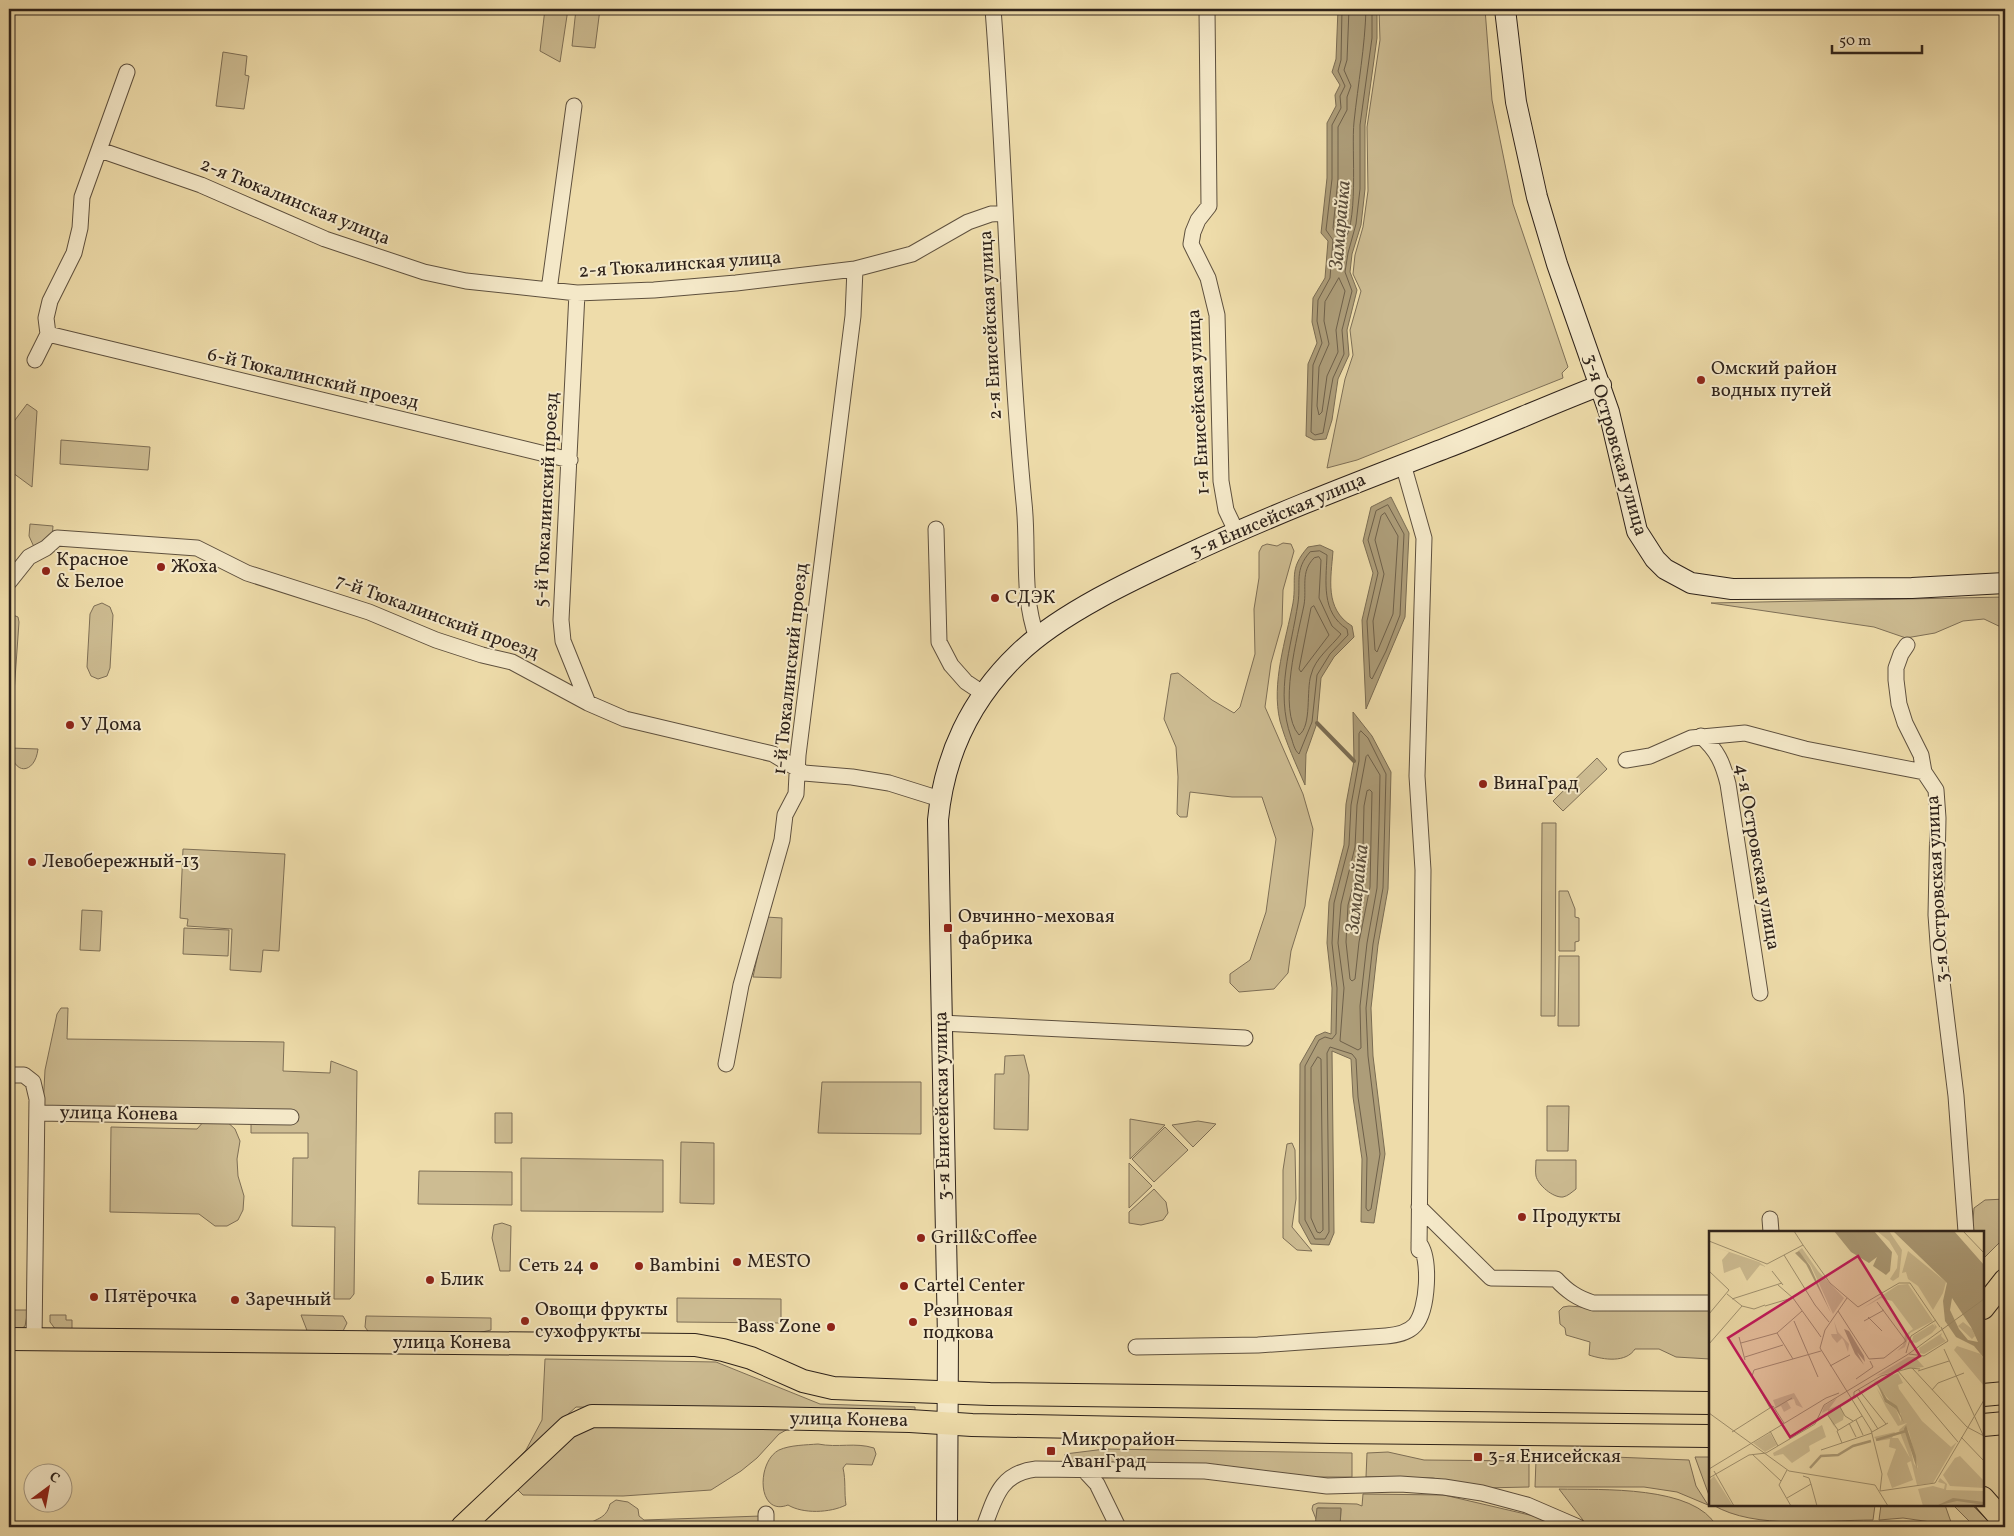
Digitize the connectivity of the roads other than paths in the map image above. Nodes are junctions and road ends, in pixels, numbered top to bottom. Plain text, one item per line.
1 (993, 9) edge
2 (1207, 9) edge
3 (1506, 9) edge
4 (127, 72) dead end
5 (574, 106) dead end
6 (100, 150) junction
7 (1004, 213) junction
8 (855, 269) junction
9 (548, 290) junction
10 (577, 293) junction
11 (48, 334) junction
12 (35, 360) dead end
13 (1600, 385) junction
14 (570, 460) junction
15 (1403, 464) junction
16 (936, 529) dead end
17 (1236, 532) junction
18 (9, 582) edge
19 (2005, 583) edge
20 (1037, 638) junction
21 (1907, 646) dead end
22 (984, 694) junction
23 (588, 703) junction
24 (1701, 736) junction
25 (1626, 760) dead end
26 (798, 770) junction
27 (1924, 772) junction
28 (940, 799) junction
29 (1760, 993) dead end
30 (941, 1023) junction
31 (1245, 1038) dead end
32 (726, 1064) dead end
33 (9, 1075) edge
34 (37, 1113) junction
35 (291, 1117) dead end
36 (1419, 1208) junction
37 (1966, 1231) edge
38 (2005, 1280) edge
39 (1709, 1303) edge
40 (1984, 1307) edge
41 (9, 1339) edge
42 (34, 1340) junction
43 (1136, 1347) dead end
44 (948, 1393) junction
45 (2005, 1393) edge
46 (1984, 1394) edge
47 (1709, 1403) edge
48 (948, 1424) junction
49 (2005, 1424) edge
50 (1984, 1425) edge
51 (1709, 1436) edge
52 (1084, 1470) junction
53 (1984, 1499) edge
54 (2005, 1523) edge
55 (462, 1527) edge
56 (947, 1527) edge
57 (984, 1527) edge
58 (1118, 1527) edge
59 (1578, 1527) edge

1 - 7 street, 2-я Енисейская улица
2 - 17 street, 1-я Енисейская улица
3 - 13 street, 3-я Островская улица
4 - 6 street
5 - 9 street
6 - 9 street, 2-я Тюкалинская улица
6 - 11 street
7 - 8 street, 2-я Тюкалинская улица
7 - 20 street, 2-я Енисейская улица
8 - 10 street, 2-я Тюкалинская улица
8 - 26 street, 1-й Тюкалинский проезд
9 - 10 street, 2-я Тюкалинская улица
10 - 14 street, 5-й Тюкалинский проезд
11 - 12 street
11 - 14 street, 6-й Тюкалинский проезд
13 - 15 street, 3-я Енисейская улица
13 - 19 street, 3-я Островская улица
14 - 23 street, 5-й Тюкалинский проезд
15 - 17 street, 3-я Енисейская улица
15 - 36 street
16 - 22 street
17 - 20 street, 3-я Енисейская улица
18 - 23 street, 7-й Тюкалинский проезд
20 - 22 street, 3-я Енисейская улица
21 - 27 street, 3-я Островская улица
22 - 28 street, 3-я Енисейская улица
23 - 26 street, 7-й Тюкалинский проезд
24 - 25 street
24 - 27 street
24 - 29 street, 4-я Островская улица
26 - 28 street, 7-й Тюкалинский проезд
26 - 32 street, 1-й Тюкалинский проезд
27 - 37 street, 3-я Островская улица
28 - 30 street, 3-я Енисейская улица
30 - 31 street
30 - 44 street, 3-я Енисейская улица
33 - 34 street
34 - 35 street, улица Конева
34 - 42 street
36 - 39 street
36 - 43 street
38 - 40 main road
41 - 42 main road, улица Конева
42 - 44 main road, улица Конева
44 - 47 main road, улица Конева
44 - 48 street, 3-я Енисейская улица
45 - 46 main road
48 - 51 main road, улица Конева
48 - 55 main road, улица Конева
48 - 56 street, 3-я Енисейская улица
49 - 50 main road
52 - 57 street
52 - 58 street
52 - 59 street
53 - 54 main road

